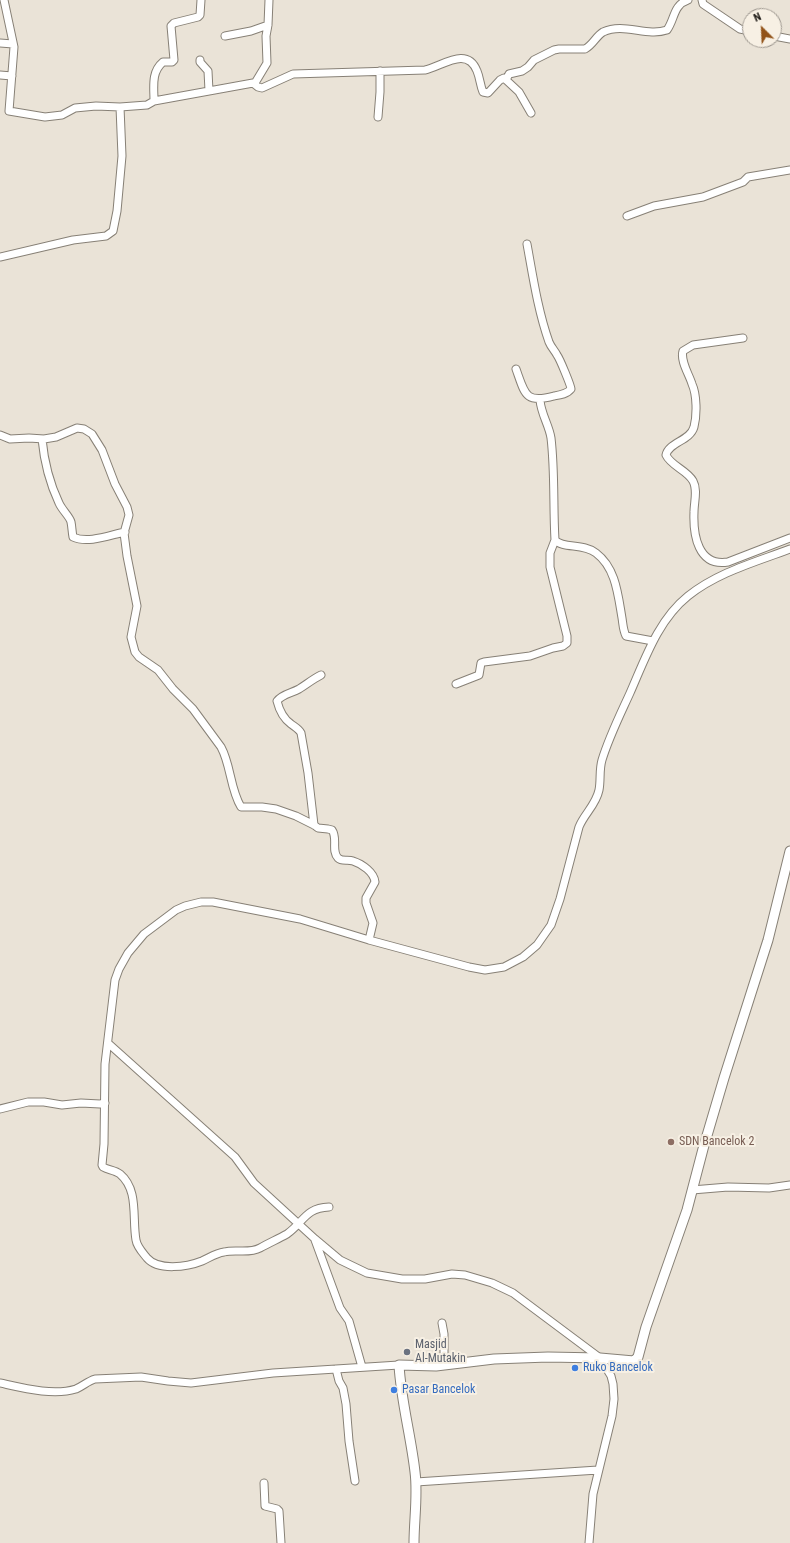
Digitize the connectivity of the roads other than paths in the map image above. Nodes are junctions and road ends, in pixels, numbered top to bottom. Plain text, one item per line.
1 (4, 0) edge
2 (201, 0) edge
3 (269, 0) edge
4 (688, 0) edge
5 (702, 0) edge
6 (268, 25) junction
7 (742, 29) edge
8 (225, 36) dead end
9 (0, 43) edge
10 (13, 44) junction
11 (200, 60) dead end
12 (380, 71) junction
13 (0, 75) edge
14 (12, 76) junction
15 (506, 80) junction
16 (255, 83) junction
17 (209, 91) junction
18 (154, 101) junction
19 (120, 107) junction
20 (0, 110) edge
21 (9, 111) junction
22 (531, 113) dead end
23 (378, 117) dead end
24 (790, 170) edge
25 (627, 216) dead end
26 (528, 244) dead end
27 (0, 257) edge
28 (743, 338) dead end
29 (516, 369) dead end
30 (540, 400) junction
31 (0, 435) edge
32 (42, 439) junction
33 (125, 532) junction
34 (790, 538) edge
35 (555, 540) junction
36 (790, 549) edge
37 (651, 641) junction
38 (321, 675) dead end
39 (456, 684) dead end
40 (314, 825) junction
41 (790, 851) edge
42 (370, 935) junction
43 (109, 1044) junction
44 (102, 1103) junction
45 (0, 1109) edge
46 (790, 1185) edge
47 (692, 1190) junction
48 (329, 1207) dead end
49 (299, 1224) junction
50 (315, 1239) junction
51 (442, 1323) dead end
52 (600, 1358) junction
53 (399, 1365) junction
54 (444, 1365) junction
55 (362, 1367) junction
56 (336, 1369) junction
57 (0, 1383) edge
58 (598, 1470) junction
59 (355, 1481) dead end
60 (416, 1482) junction
61 (264, 1483) dead end
62 (281, 1543) edge
63 (414, 1543) edge
64 (589, 1543) edge

1 - 10 street
2 - 18 street
3 - 6 street
4 - 15 street
5 - 7 street
6 - 8 street
6 - 16 street
9 - 10 street
10 - 14 street
11 - 17 street
12 - 15 street
12 - 16 street
12 - 23 street
13 - 14 street
14 - 21 street
15 - 22 street
16 - 17 street
17 - 18 street
18 - 19 street
19 - 21 street
19 - 27 street
20 - 21 street
24 - 25 street
26 - 30 street
28 - 34 street
29 - 30 street
30 - 35 street
31 - 32 street
32 - 33 street
32 - 33 street
33 - 40 street
35 - 37 street
35 - 39 street
36 - 37 street
37 - 42 street
38 - 40 street
40 - 42 street
41 - 47 street
42 - 43 street
43 - 44 street
43 - 49 street
44 - 45 street
44 - 49 street
46 - 47 street
47 - 52 street
48 - 49 street
49 - 50 street
50 - 52 street
50 - 55 street
51 - 54 street
52 - 54 street
52 - 58 street
53 - 54 street
53 - 55 street
53 - 60 street
55 - 56 street
56 - 57 street
56 - 59 street
58 - 60 street
58 - 64 street
60 - 63 street
61 - 62 street

